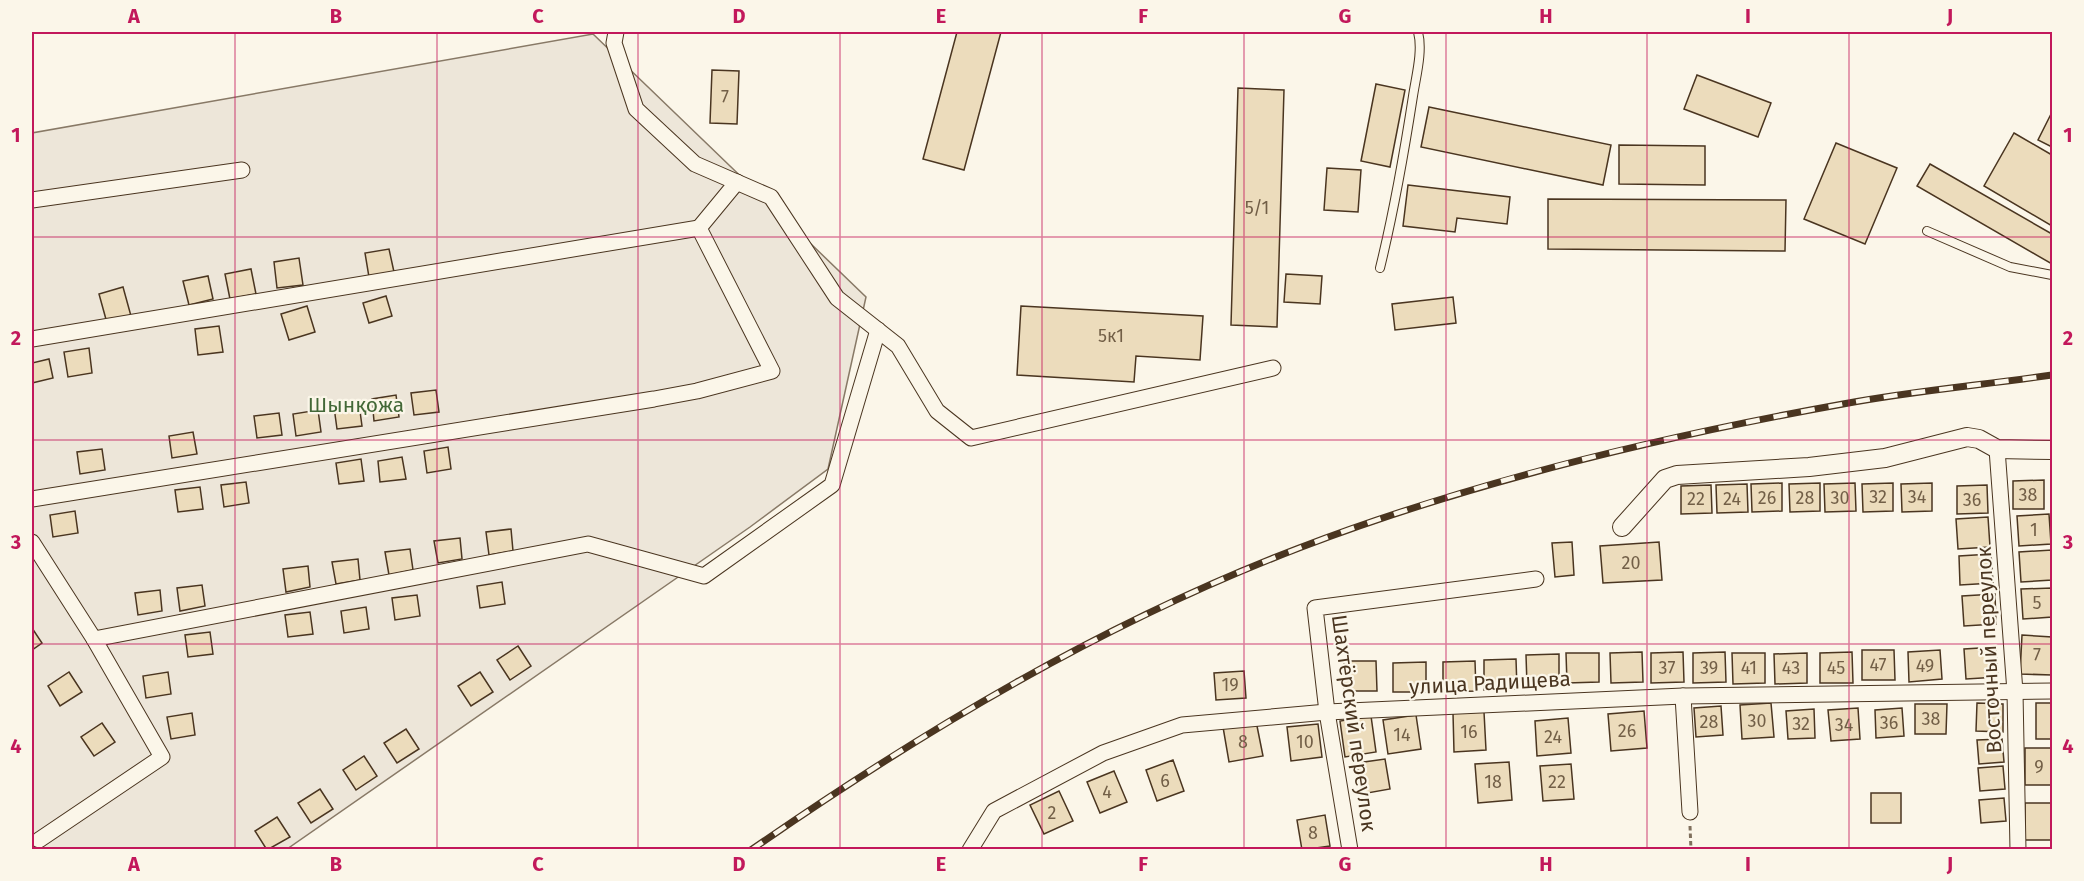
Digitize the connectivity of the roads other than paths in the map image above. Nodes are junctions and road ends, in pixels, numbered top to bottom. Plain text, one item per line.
1 (616, 32) edge
2 (1418, 32) edge
3 (242, 170) dead end
4 (737, 182) junction
5 (32, 200) edge
6 (699, 228) junction
7 (1927, 231) dead end
8 (1380, 268) dead end
9 (2052, 275) edge
10 (878, 330) junction
11 (32, 339) edge
12 (1273, 368) dead end
13 (1996, 449) junction
14 (2052, 450) edge
15 (32, 499) edge
16 (1622, 527) dead end
17 (32, 542) edge
18 (1536, 579) dead end
19 (94, 639) junction
20 (2052, 691) edge
21 (2014, 692) junction
22 (1683, 696) junction
23 (1327, 712) junction
24 (1690, 812) road end
25 (39, 840) dead end
26 (970, 849) edge
27 (1350, 849) edge
28 (2018, 849) edge

1 - 4 street
2 - 8 lane
3 - 5 street
4 - 6 street
4 - 10 street
6 - 11 street
6 - 15 street
7 - 9 lane
10 - 12 street
10 - 19 street
13 - 14 street
13 - 16 street
13 - 21 street, Восточный переулок
17 - 19 street
18 - 23 street, Шахтёрский переулок
19 - 25 street
20 - 21 street, улица Радищева
21 - 22 street, улица Радищева
21 - 28 street, Восточный переулок
22 - 23 street, улица Радищева
22 - 24 street
23 - 26 street, улица Радищева
23 - 27 street, Шахтёрский переулок

